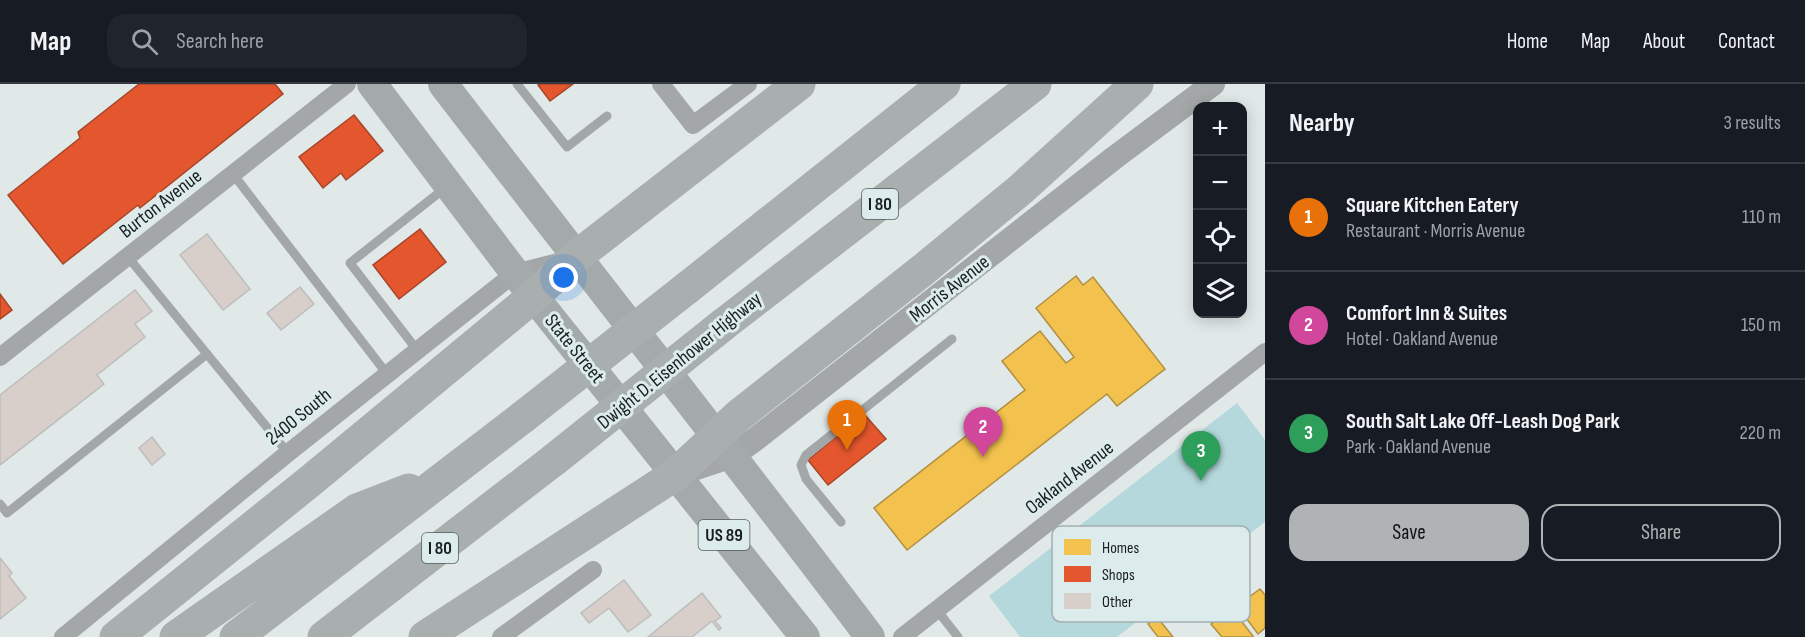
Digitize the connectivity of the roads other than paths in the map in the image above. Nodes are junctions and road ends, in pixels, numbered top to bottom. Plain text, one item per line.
1 (347, 84) edge
2 (372, 84) edge
3 (443, 84) edge
4 (517, 84) edge
5 (661, 84) edge
6 (748, 84) edge
7 (799, 84) edge
8 (944, 84) edge
9 (1035, 84) edge
10 (1137, 84) edge
11 (1213, 84) edge
12 (607, 116) dead end
13 (233, 174) junction
14 (449, 185) junction
15 (128, 257) junction
16 (576, 257) junction
17 (524, 285) junction
18 (952, 339) dead end
19 (417, 350) junction
20 (1265, 352) edge
21 (207, 354) junction
22 (0, 357) edge
23 (387, 374) junction
24 (724, 446) junction
25 (288, 453) junction
26 (676, 474) junction
27 (444, 477) junction
28 (0, 504) edge
29 (841, 522) dead end
30 (593, 570) dead end
31 (937, 610) junction
32 (63, 637) edge
33 (116, 637) edge
34 (176, 637) edge
35 (236, 637) edge
36 (324, 637) edge
37 (425, 637) edge
38 (501, 637) edge
39 (805, 637) edge
40 (870, 637) edge
41 (902, 637) edge
42 (958, 637) edge

1 - 13 street, Burton Avenue
2 - 14 main road, State Street / US 89
3 - 16 main road, US 89
4 - 12 lane
5 - 6 street
7 - 16 highway
8 - 27 highway, bridge
9 - 36 highway, Dwight D. Eisenhower Highway / I 80, bridge
10 - 24 highway
11 - 24 street, Morris Avenue
13 - 15 street, Burton Avenue
13 - 23 lane
14 - 17 main road, State Street / US 89
14 - 19 lane
15 - 21 lane
15 - 22 street, Burton Avenue
16 - 17 highway
16 - 24 main road, US 89
17 - 19 street, 2400 South
17 - 26 main road, State Street / US 89
17 - 33 highway
18 - 29 lane
19 - 23 street, 2400 South
20 - 31 street, Oakland Avenue
21 - 25 lane
21 - 28 lane
23 - 25 street, 2400 South
24 - 26 highway
24 - 40 main road, US 89
25 - 32 street, 2400 South
26 - 37 highway
26 - 39 main road, State Street / US 89
27 - 34 highway
27 - 35 highway
30 - 38 street
31 - 41 street, Oakland Avenue
31 - 42 lane

